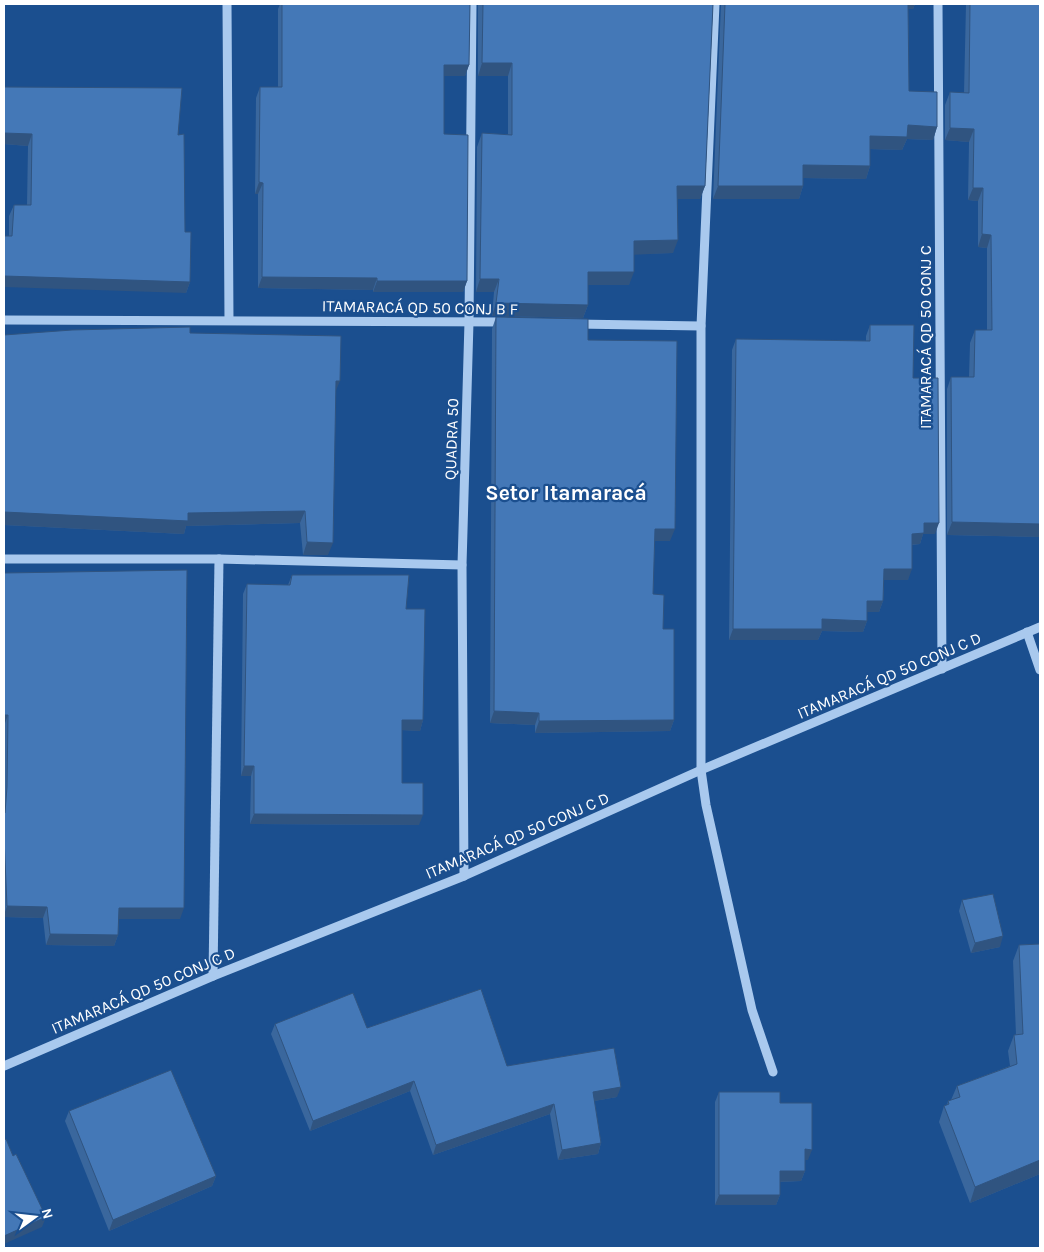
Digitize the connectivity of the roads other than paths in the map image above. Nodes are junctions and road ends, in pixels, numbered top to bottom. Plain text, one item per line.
1 (227, 4) edge
2 (472, 4) edge
3 (715, 4) edge
4 (938, 4) edge
5 (4, 320) edge
6 (228, 320) junction
7 (469, 322) junction
8 (518, 323) edge
9 (566, 324) edge
10 (701, 326) junction
11 (4, 559) edge
12 (219, 559) junction
13 (462, 565) junction
14 (1040, 627) edge
15 (1027, 632) junction
16 (942, 669) junction
17 (1040, 670) edge
18 (701, 770) junction
19 (464, 876) junction
20 (213, 976) junction
21 (4, 1066) edge
22 (773, 1072) dead end

1 - 6 street
2 - 7 street, QUADRA 50
3 - 10 street
4 - 16 street, ITAMARACÁ QD 50 CONJ C
5 - 6 street, ITAMARACÁ QD 50 CONJ B F
6 - 7 street, ITAMARACÁ QD 50 CONJ B F
7 - 8 street, ITAMARACÁ QD 50 CONJ B F
7 - 13 street, QUADRA 50
9 - 10 street
10 - 18 street
11 - 12 street
12 - 13 street
12 - 20 street
13 - 19 street, QUADRA 50
14 - 15 street, ITAMARACÁ QD 50 CONJ C D
15 - 16 street, ITAMARACÁ QD 50 CONJ C D
15 - 17 street
16 - 18 street, ITAMARACÁ QD 50 CONJ C D
18 - 19 street, ITAMARACÁ QD 50 CONJ C D
18 - 22 street
19 - 20 street, ITAMARACÁ QD 50 CONJ C D
20 - 21 street, ITAMARACÁ QD 50 CONJ C D

